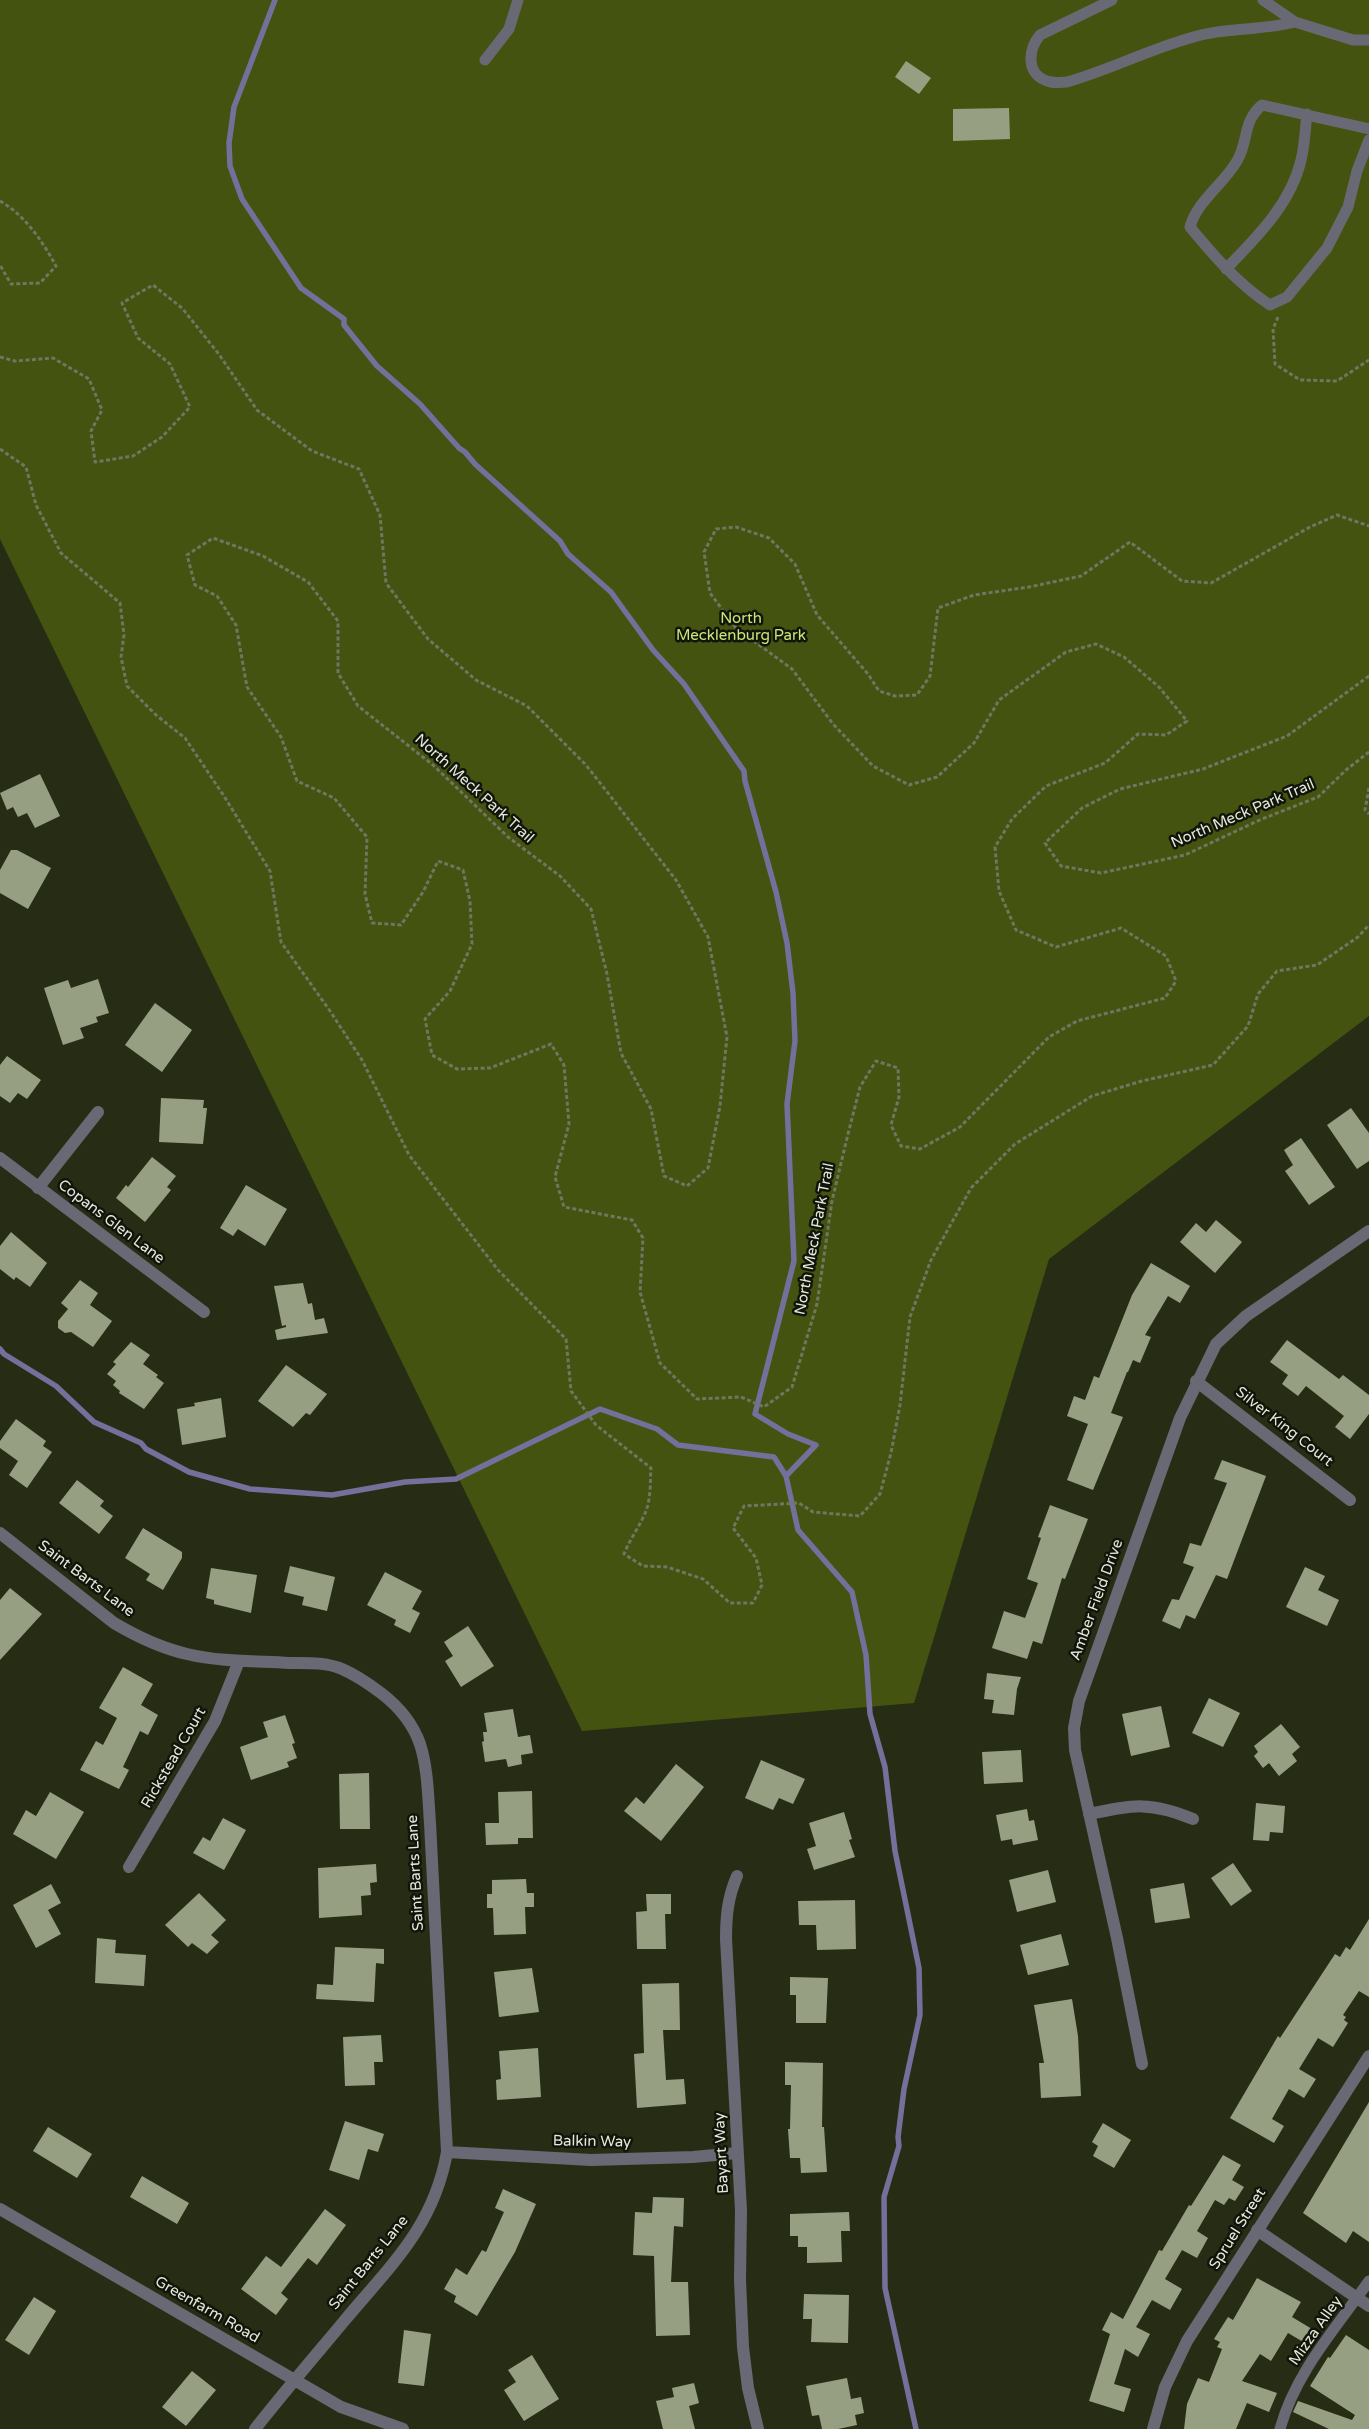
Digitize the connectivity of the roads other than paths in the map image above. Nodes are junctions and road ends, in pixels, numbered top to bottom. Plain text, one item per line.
1 (518, 0) edge
2 (1112, 0) edge
3 (1263, 0) edge
4 (1295, 22) junction
5 (1369, 40) edge
6 (485, 60) dead end
7 (1307, 114) junction
8 (1369, 128) edge
9 (1369, 140) edge
10 (1226, 269) junction
11 (98, 1112) dead end
12 (0, 1158) edge
13 (38, 1188) junction
14 (1369, 1231) edge
15 (204, 1312) dead end
16 (1196, 1381) junction
17 (1350, 1500) dead end
18 (0, 1533) edge
19 (239, 1661) junction
20 (1089, 1814) junction
21 (1193, 1819) dead end
22 (129, 1868) dead end
23 (737, 1876) dead end
24 (1369, 2056) edge
25 (1142, 2064) dead end
26 (446, 2152) junction
27 (737, 2153) junction
28 (0, 2210) edge
29 (1257, 2230) junction
30 (1369, 2281) edge
31 (1357, 2298) junction
32 (1369, 2306) edge
33 (295, 2379) junction
34 (255, 2429) edge
35 (403, 2429) edge
36 (758, 2429) edge
37 (1153, 2429) edge
38 (1280, 2429) edge

1 - 6 lane
2 - 4 lane
3 - 4 lane
4 - 5 lane
7 - 8 lane
7 - 10 lane
7 - 10 lane
9 - 10 lane
11 - 13 street
12 - 13 street, Copans Glen Lane
13 - 15 street, Copans Glen Lane
14 - 16 street, Amber Field Drive
16 - 17 street, Silver King Court
16 - 20 street, Amber Field Drive
18 - 19 street, Saint Barts Lane
19 - 22 street, Rickstead Court
19 - 26 street, Saint Barts Lane
20 - 21 street
20 - 25 street, Amber Field Drive
23 - 27 street, Bayart Way
24 - 29 street, Spruel Street
26 - 27 street, Balkin Way
26 - 33 street, Saint Barts Lane
27 - 36 street, Bayart Way
28 - 33 street, Greenfarm Road
29 - 31 street
29 - 37 street, Spruel Street
30 - 31 lane, Mizza Alley
31 - 32 street
31 - 38 lane, Mizza Alley
33 - 34 street, Saint Barts Lane
33 - 35 street, Greenfarm Road

